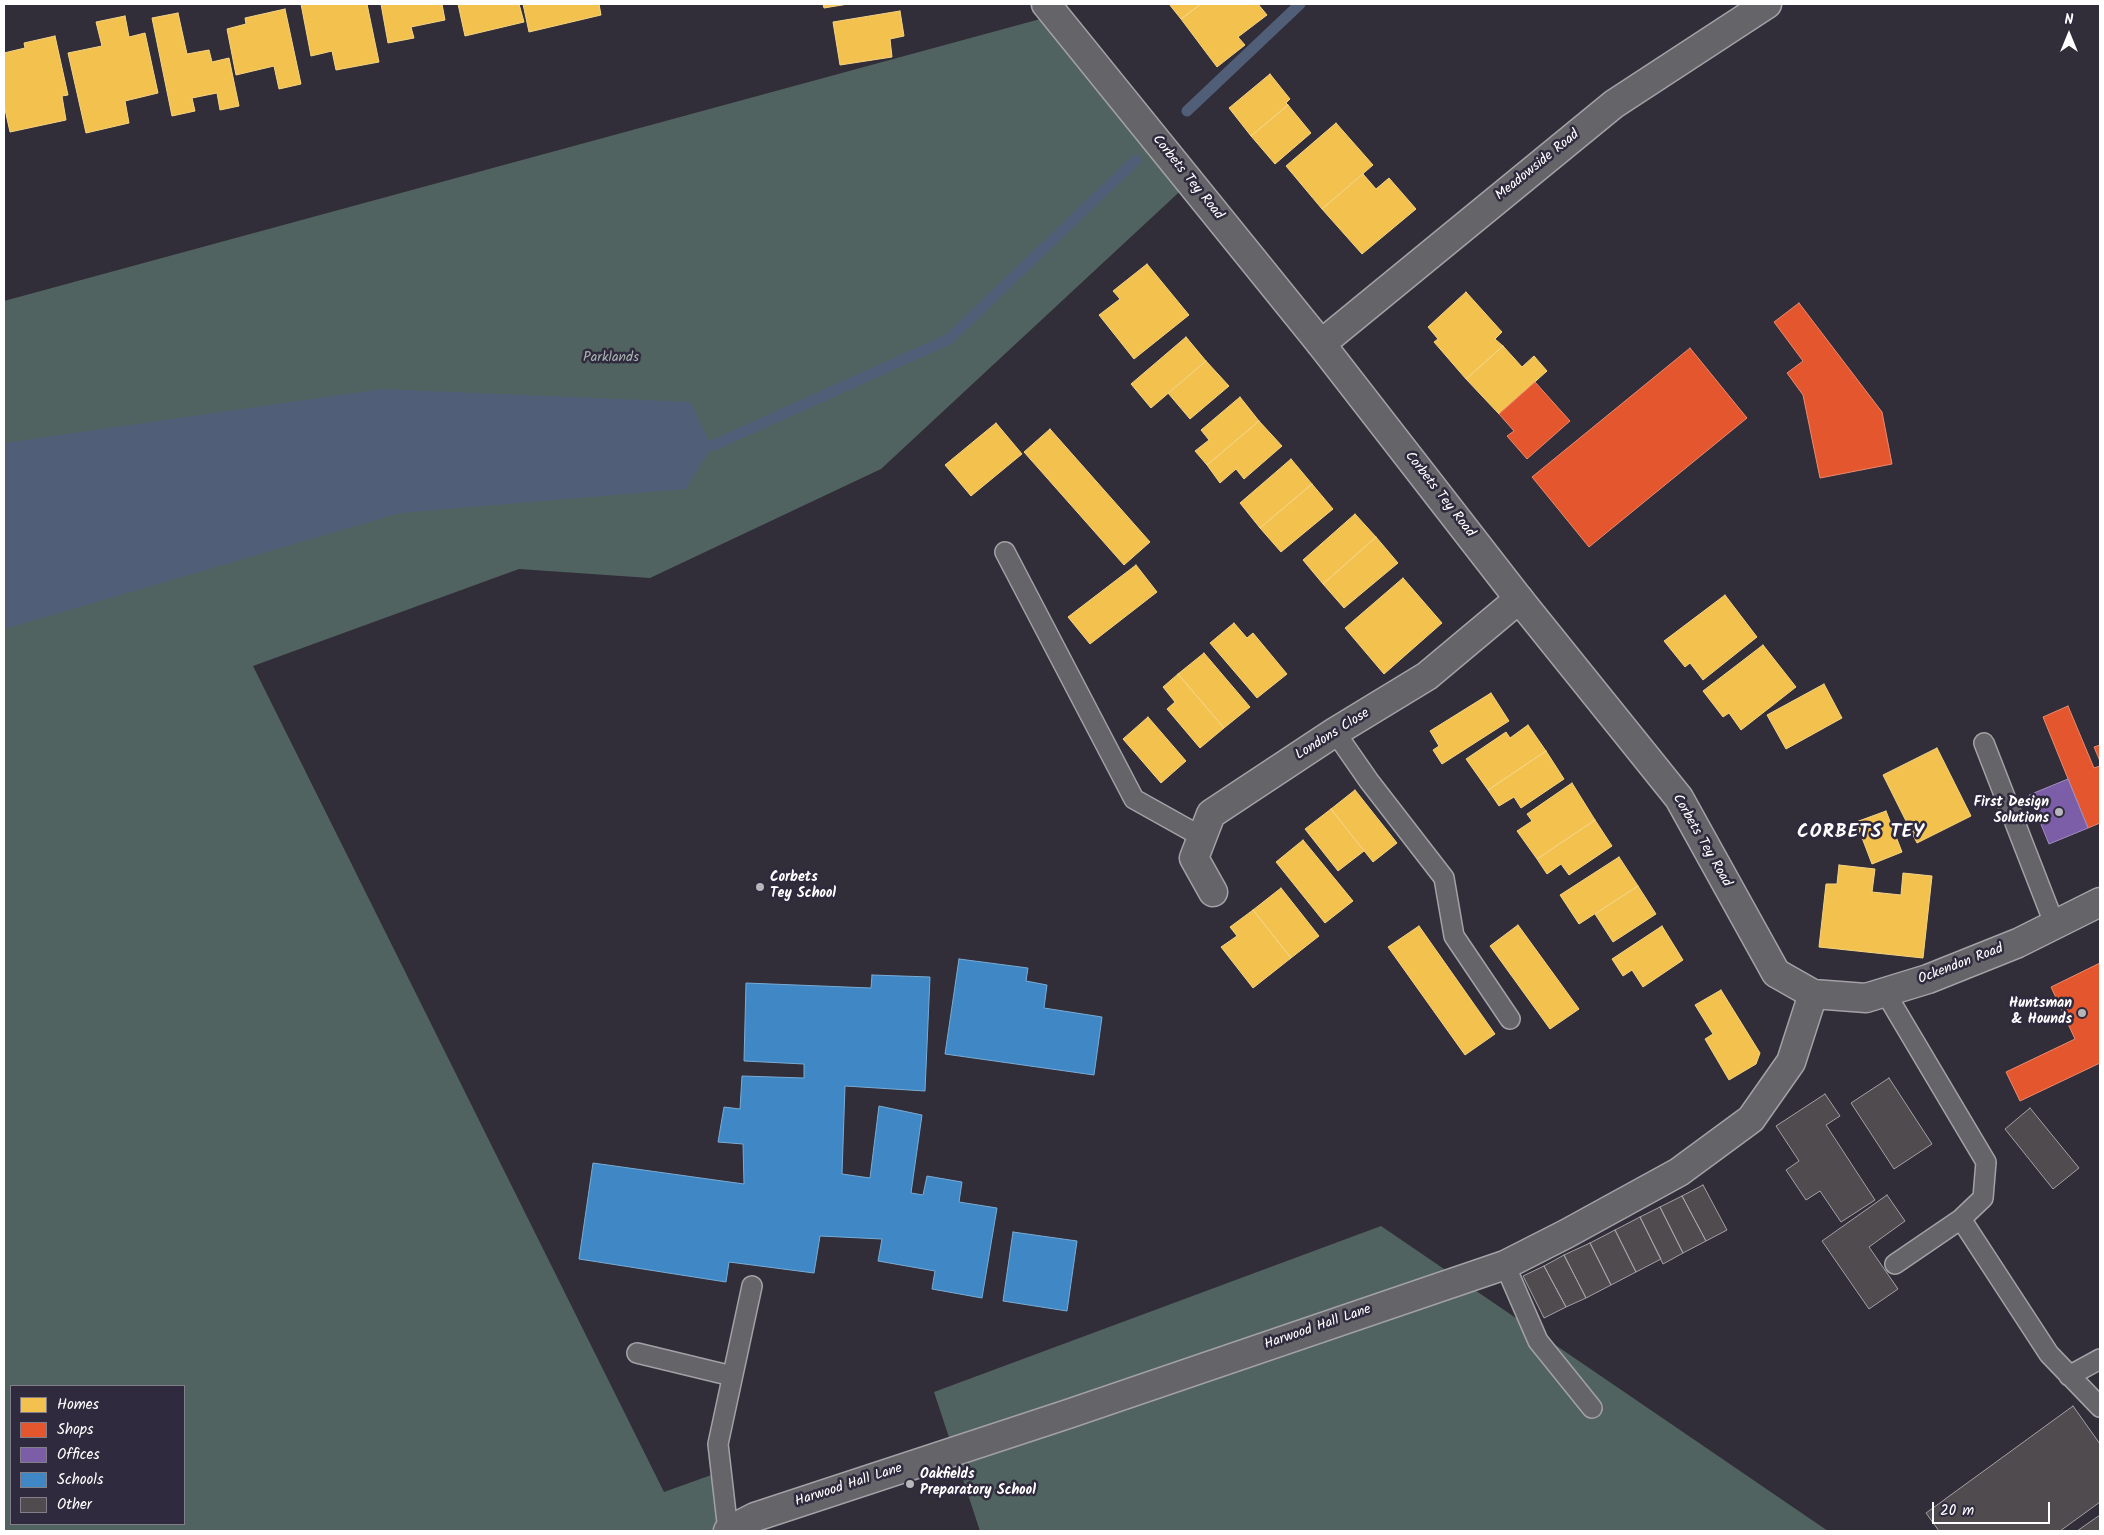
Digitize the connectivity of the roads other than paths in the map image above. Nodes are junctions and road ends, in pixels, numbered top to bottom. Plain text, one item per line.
1 (1046, 4) edge
2 (1767, 4) edge
3 (1321, 344) junction
4 (1005, 552) dead end
5 (1519, 599) junction
6 (1335, 732) junction
7 (1984, 743) dead end
8 (1202, 837) junction
9 (1213, 892) dead end
10 (2100, 902) edge
11 (2054, 923) junction
12 (1885, 992) junction
13 (1813, 994) junction
14 (1510, 1018) dead end
15 (1961, 1219) junction
16 (1895, 1264) dead end
17 (1505, 1265) junction
18 (752, 1286) dead end
19 (637, 1353) dead end
20 (2100, 1359) edge
21 (732, 1376) junction
22 (2069, 1376) junction
23 (2100, 1407) edge
24 (1592, 1408) dead end
25 (728, 1531) edge

1 - 3 street, Corbets Tey Road
2 - 3 street, Meadowside Road
3 - 5 street, Corbets Tey Road
4 - 8 lane
5 - 6 street, Londons Close
5 - 13 street, Corbets Tey Road
6 - 8 street, Londons Close
6 - 14 lane
7 - 11 lane
8 - 9 street, Londons Close
10 - 11 street, Ockendon Road
11 - 12 street, Ockendon Road
12 - 13 street, Ockendon Road
12 - 15 lane
13 - 17 street, Harwood Hall Lane
15 - 16 lane
15 - 22 lane
17 - 24 lane
17 - 25 street, Harwood Hall Lane
18 - 21 lane
19 - 21 lane
20 - 22 lane
21 - 25 lane
22 - 23 lane

